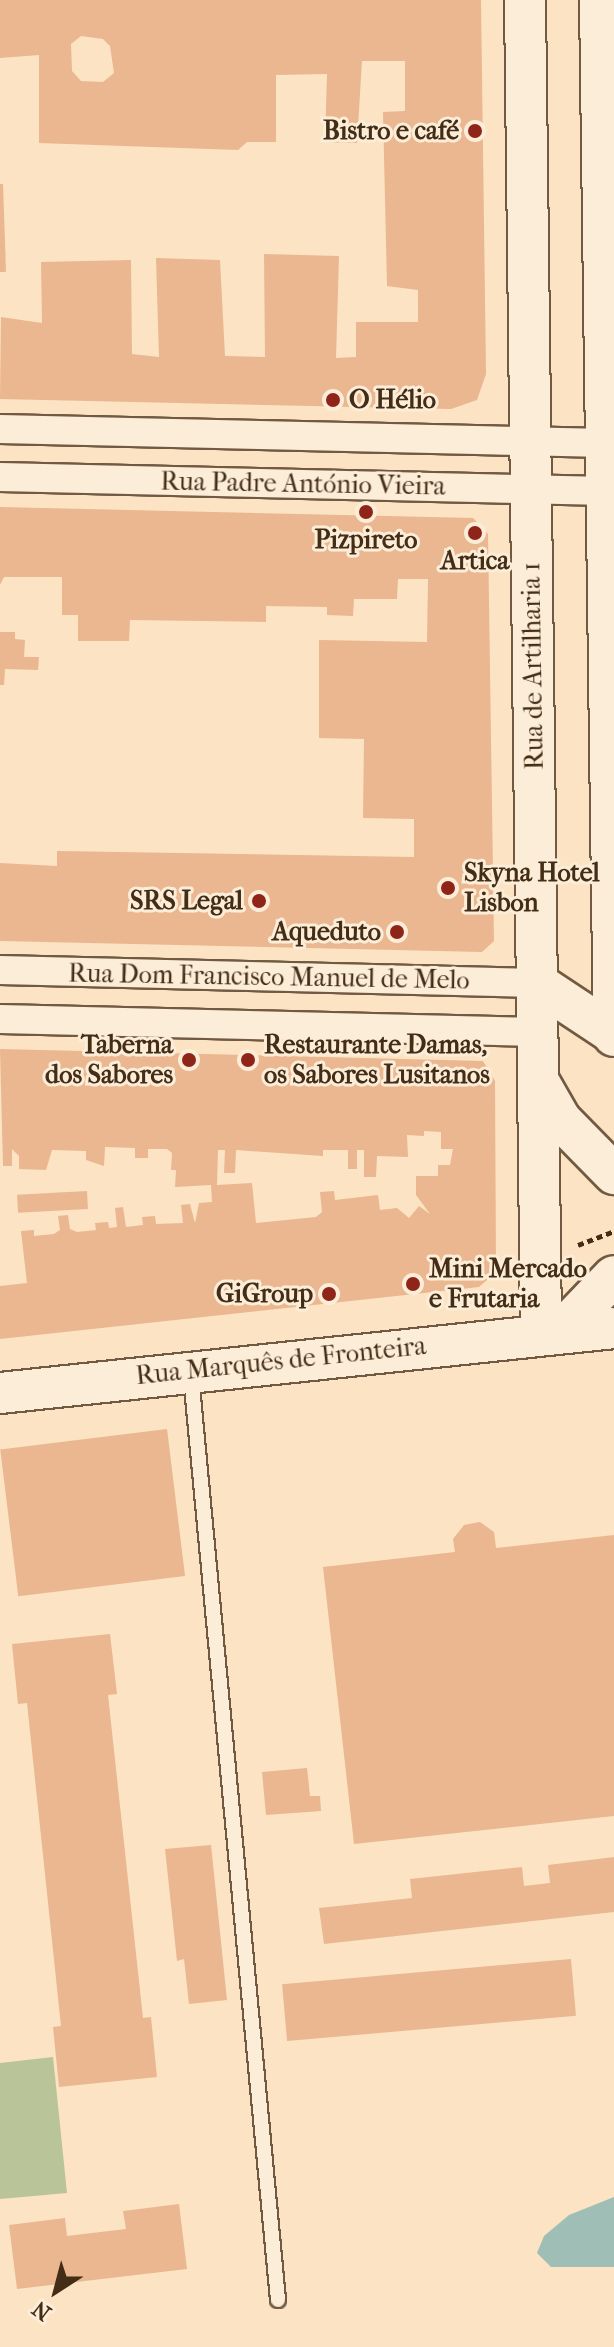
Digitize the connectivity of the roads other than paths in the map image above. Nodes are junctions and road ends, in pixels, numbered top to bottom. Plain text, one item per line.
1 (525, 0) edge
2 (600, 0) edge
3 (0, 429) edge
4 (530, 441) junction
5 (606, 443) junction
6 (0, 477) edge
7 (531, 490) junction
8 (607, 491) junction
9 (0, 970) edge
10 (537, 983) junction
11 (0, 1019) edge
12 (538, 1032) junction
13 (614, 1034) edge
14 (538, 1080) junction
15 (614, 1174) edge
16 (614, 1276) edge
17 (614, 1328) edge
18 (551, 1331) junction
19 (191, 1371) junction
20 (0, 1393) edge
21 (278, 2300) dead end

1 - 4 main road, Rua de Artilharia 1
2 - 5 main road
3 - 4 street, Rua Padre António Vieira
4 - 5 street, Rua Padre António Vieira
4 - 7 main road, Rua de Artilharia 1
5 - 8 main road
6 - 7 street, Rua Padre António Vieira
7 - 8 street, Rua Padre António Vieira
7 - 10 main road, Rua de Artilharia 1
8 - 13 main road
9 - 10 street, Rua Dom Francisco Manuel de Melo
10 - 12 main road, Rua de Artilharia 1
10 - 13 main road
11 - 12 street, Rua Dom Francisco Manuel de Melo
12 - 14 main road, Rua de Artilharia 1
14 - 15 main road
14 - 18 main road, Rua de Artilharia 1
16 - 18 main road
17 - 18 main road, Rua Marquês de Fronteira
18 - 19 main road, Rua Marquês de Fronteira
19 - 20 main road, Rua Marquês de Fronteira
19 - 21 lane

